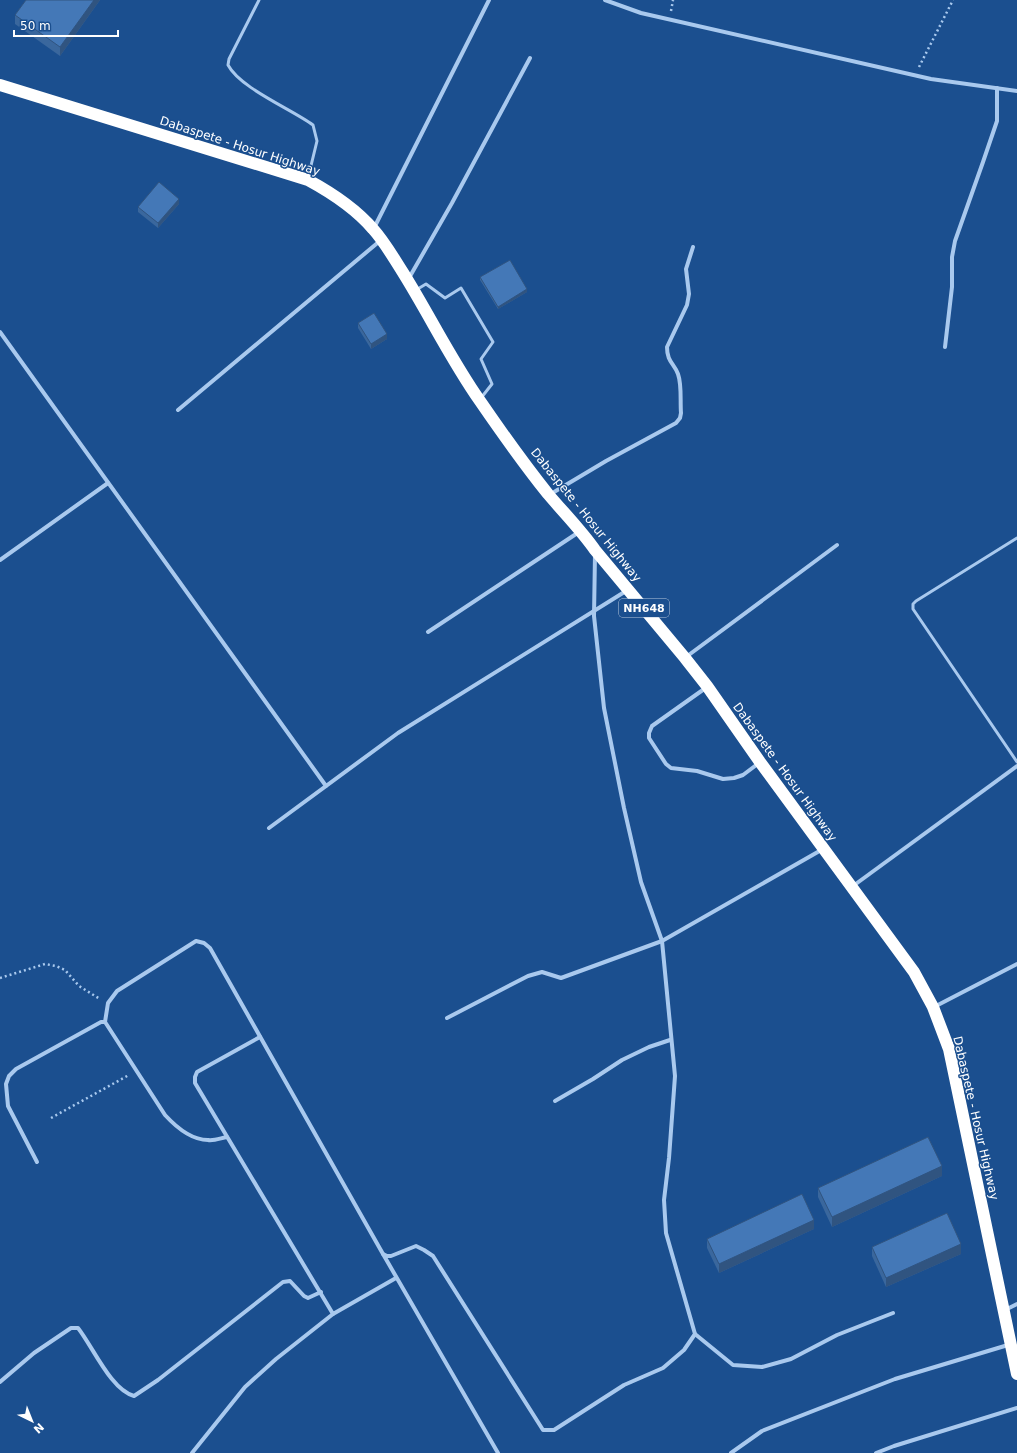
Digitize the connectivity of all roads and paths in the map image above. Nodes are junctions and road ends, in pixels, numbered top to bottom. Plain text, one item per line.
1 (259, 0) edge
2 (489, 0) edge
3 (605, 0) edge
4 (953, 0) edge
5 (530, 58) dead end
6 (915, 76) junction
7 (0, 85) edge
8 (997, 88) junction
9 (1017, 91) edge
10 (308, 180) junction
11 (373, 229) junction
12 (381, 240) junction
13 (693, 247) dead end
14 (408, 280) junction
15 (415, 291) junction
16 (0, 332) edge
17 (945, 347) dead end
18 (479, 400) junction
19 (178, 410) dead end
20 (108, 483) junction
21 (549, 495) junction
22 (581, 531) junction
23 (1017, 538) edge
24 (837, 545) dead end
25 (595, 550) junction
26 (0, 560) edge
27 (628, 590) junction
28 (428, 632) dead end
29 (686, 658) junction
30 (707, 686) junction
31 (760, 762) junction
32 (1017, 762) edge
33 (1017, 766) edge
34 (326, 786) junction
35 (269, 828) dead end
36 (823, 849) junction
37 (851, 887) junction
38 (662, 941) junction
39 (1017, 964) edge
40 (0, 978) edge
41 (108, 1003) junction
42 (933, 1007) junction
43 (447, 1018) dead end
44 (105, 1022) junction
45 (260, 1037) junction
46 (670, 1040) junction
47 (137, 1071) junction
48 (555, 1101) dead end
49 (51, 1118) dead end
50 (227, 1137) junction
51 (37, 1162) dead end
52 (383, 1254) junction
53 (396, 1278) junction
54 (321, 1292) junction
55 (1017, 1304) edge
56 (1004, 1311) junction
57 (893, 1313) dead end
58 (333, 1314) junction
59 (695, 1334) junction
60 (1011, 1344) junction
61 (1017, 1374) edge
62 (0, 1382) edge
63 (1017, 1408) edge
64 (192, 1453) edge
65 (498, 1453) edge
66 (730, 1453) edge
67 (876, 1453) edge

1 - 10 lane
2 - 11 street
3 - 6 street
4 - 6 path
5 - 14 street
6 - 8 street
7 - 10 highway, Dabaspete - Hosur Highway / NH648
8 - 9 street
8 - 17 street
10 - 11 highway, Dabaspete - Hosur Highway / NH648
11 - 12 highway, Dabaspete - Hosur Highway / NH648
12 - 14 highway, Dabaspete - Hosur Highway / NH648
12 - 19 street
13 - 21 street
14 - 15 highway, Dabaspete - Hosur Highway / NH648
15 - 18 highway, Dabaspete - Hosur Highway / NH648
15 - 18 lane
16 - 20 street
18 - 21 highway, Dabaspete - Hosur Highway / NH648
20 - 26 street
20 - 34 street
21 - 22 highway, Dabaspete - Hosur Highway / NH648
22 - 25 highway, Dabaspete - Hosur Highway / NH648
22 - 28 street
23 - 32 lane
24 - 29 street
25 - 27 highway, Dabaspete - Hosur Highway / NH648
25 - 38 street
27 - 29 highway, Dabaspete - Hosur Highway / NH648
27 - 34 street
29 - 30 highway, Dabaspete - Hosur Highway / NH648
30 - 31 highway, Dabaspete - Hosur Highway / NH648
30 - 31 street
31 - 36 highway, Dabaspete - Hosur Highway / NH648
33 - 37 street
34 - 35 street
36 - 37 highway, Dabaspete - Hosur Highway / NH648
36 - 38 street
37 - 42 highway, Dabaspete - Hosur Highway / NH648
38 - 43 street
38 - 46 street
39 - 42 street
40 - 41 path
41 - 44 street
41 - 45 street
42 - 56 highway, Dabaspete - Hosur Highway / NH648
44 - 47 street
44 - 51 street
45 - 50 street
45 - 52 street
46 - 48 street
46 - 59 street
47 - 49 path
47 - 50 street
50 - 54 street
52 - 53 street
52 - 59 street
53 - 58 street
53 - 65 street
54 - 58 street
54 - 62 street
55 - 56 street
56 - 60 highway, Dabaspete - Hosur Highway / NH648
57 - 59 street
58 - 64 street
60 - 61 highway, Dabaspete - Hosur Highway / NH648
60 - 66 street
63 - 67 street

